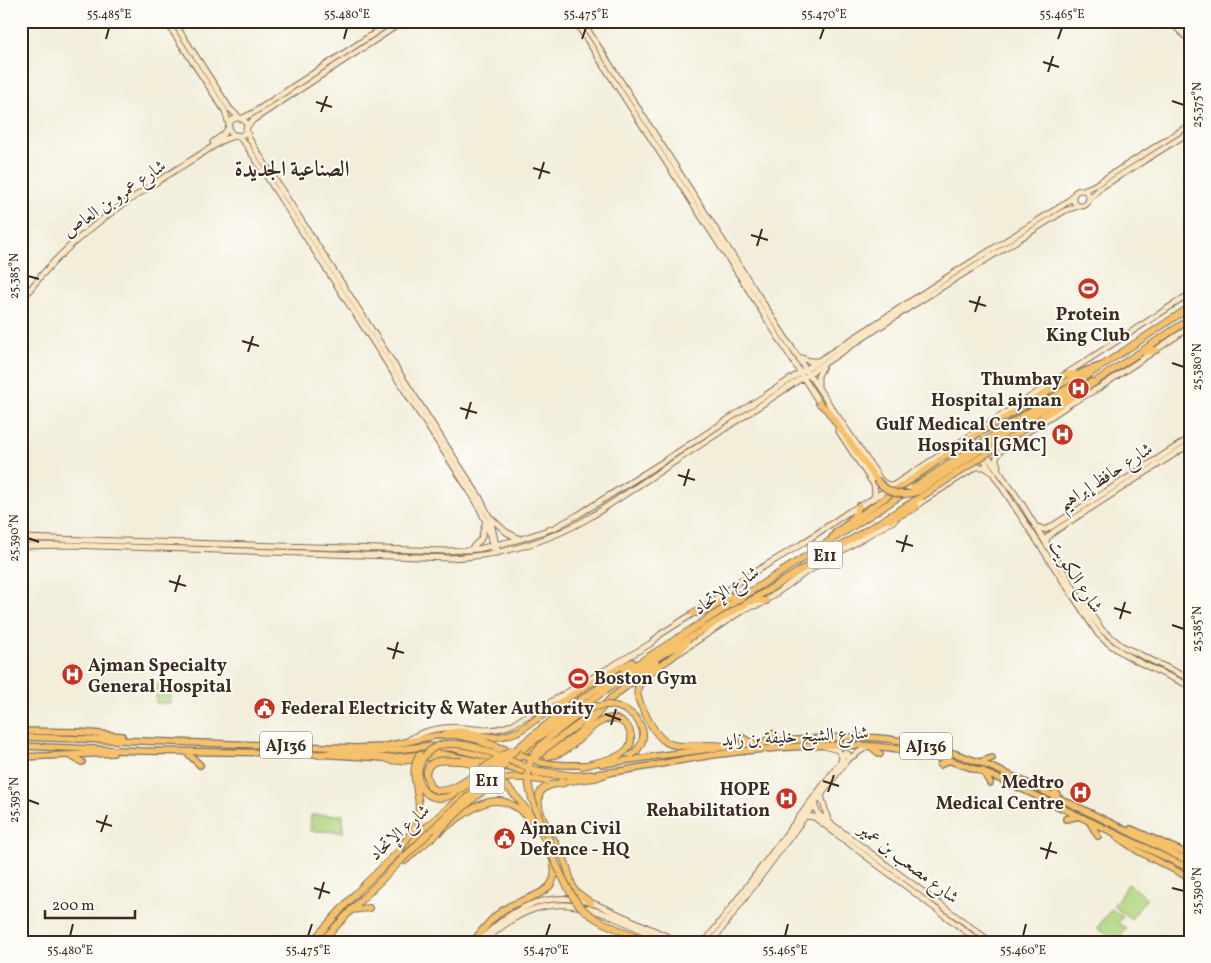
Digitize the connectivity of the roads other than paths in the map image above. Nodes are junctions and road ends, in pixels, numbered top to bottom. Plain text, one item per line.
1 (166, 21) edge
2 (173, 21) edge
3 (393, 21) edge
4 (575, 21) edge
5 (582, 21) edge
6 (1170, 21) edge
7 (1176, 21) edge
8 (400, 22) edge
9 (383, 28) junction
10 (1190, 36) edge
11 (378, 38) junction
12 (1190, 41) edge
13 (615, 83) junction
14 (632, 100) junction
15 (240, 118) junction
16 (1190, 125) edge
17 (229, 126) junction
18 (246, 129) junction
19 (1190, 132) edge
20 (237, 135) junction
21 (1083, 190) junction
22 (1072, 197) junction
23 (1088, 201) junction
24 (1078, 206) junction
25 (318, 256) junction
26 (336, 273) junction
27 (743, 281) junction
28 (1190, 294) edge
29 (21, 297) edge
30 (762, 299) junction
31 (21, 302) edge
32 (1190, 307) edge
33 (1190, 320) edge
34 (1190, 327) edge
35 (374, 343) junction
36 (1156, 350) junction
37 (1139, 353) junction
38 (798, 357) junction
39 (794, 363) junction
40 (822, 363) junction
41 (395, 364) junction
42 (1102, 365) junction
43 (808, 372) junction
44 (1066, 374) junction
45 (1080, 374) junction
46 (802, 376) junction
47 (1100, 380) junction
48 (789, 384) junction
49 (818, 387) junction
50 (811, 390) junction
51 (1074, 397) junction
52 (820, 403) joint
53 (1067, 406) junction
54 (1001, 421) junction
55 (1026, 421) junction
56 (979, 433) junction
57 (1190, 438) edge
58 (1013, 440) junction
59 (964, 442) junction
60 (976, 444) junction
61 (1190, 444) edge
62 (951, 452) junction
63 (965, 473) junction
64 (994, 474) junction
65 (911, 480) junction
66 (900, 481) junction
67 (878, 482) junction
68 (892, 486) junction
69 (1009, 486) junction
70 (1003, 487) junction
71 (873, 498) junction
72 (1018, 498) junction
73 (859, 506) junction
74 (916, 507) junction
75 (488, 519) junction
76 (1034, 525) junction
77 (872, 526) junction
78 (840, 529) junction
79 (1048, 532) junction
80 (21, 538) edge
81 (521, 539) junction
82 (830, 542) junction
83 (494, 545) junction
84 (1046, 545) junction
85 (21, 546) edge
86 (323, 546) junction
87 (470, 550) junction
88 (288, 552) junction
89 (496, 553) junction
90 (1056, 570) junction
91 (1066, 577) junction
92 (1067, 588) junction
93 (746, 594) junction
94 (1079, 597) junction
95 (753, 600) junction
96 (766, 601) junction
97 (693, 614) junction
98 (662, 648) junction
99 (672, 652) junction
100 (625, 674) junction
101 (1190, 679) edge
102 (1190, 686) edge
103 (611, 698) junction
104 (45, 727) dead end
105 (563, 727) junction
106 (875, 730) dead end
107 (39, 731) junction
108 (22, 732) edge
109 (773, 734) dead end
110 (444, 735) junction
111 (741, 737) dead end
112 (867, 737) junction
113 (136, 740) junction
114 (405, 742) junction
115 (763, 743) junction
116 (753, 744) junction
117 (21, 746) edge
118 (725, 746) junction
119 (823, 746) junction
120 (869, 746) junction
121 (126, 751) junction
122 (186, 752) junction
123 (519, 752) junction
124 (880, 754) dead end
125 (318, 755) junction
126 (21, 756) edge
127 (68, 756) junction
128 (536, 756) junction
129 (385, 758) junction
130 (992, 758) dead end
131 (844, 759) junction
132 (950, 759) junction
133 (462, 761) junction
134 (82, 762) dead end
135 (980, 762) junction
136 (603, 764) junction
137 (940, 764) dead end
138 (200, 765) dead end
139 (583, 766) junction
140 (983, 771) junction
141 (532, 772) junction
142 (612, 772) junction
143 (574, 776) junction
144 (480, 780) junction
145 (990, 782) dead end
146 (564, 783) junction
147 (1054, 786) dead end
148 (821, 795) junction
149 (1058, 798) junction
150 (814, 804) junction
151 (816, 815) junction
152 (806, 816) junction
153 (1079, 816) junction
154 (1066, 819) dead end
155 (828, 820) junction
156 (1089, 821) junction
157 (1113, 824) junction
158 (1107, 830) junction
159 (438, 832) junction
160 (1098, 836) dead end
161 (548, 842) junction
162 (399, 852) junction
163 (552, 855) junction
164 (1190, 855) edge
165 (1190, 862) edge
166 (391, 869) junction
167 (1190, 869) edge
168 (1179, 876) dead end
169 (1188, 877) edge
170 (570, 882) junction
171 (591, 903) junction
172 (369, 908) dead end
173 (351, 910) junction
174 (312, 942) edge
175 (322, 942) edge
176 (473, 942) edge
177 (479, 942) edge
178 (484, 942) edge
179 (651, 942) edge
180 (666, 942) edge
181 (679, 942) edge
182 (707, 942) edge
183 (980, 942) edge
184 (991, 942) edge

1 - 17 main road
2 - 15 main road
3 - 9 main road
4 - 13 main road
5 - 14 main road
6 - 12 main road
7 - 10 main road
8 - 11 main road
9 - 11 main road
9 - 15 main road
11 - 18 main road
13 - 14 main road
13 - 27 main road
14 - 30 main road
15 - 17 main road
15 - 18 main road
16 - 21 main road
17 - 20 main road
17 - 29 main road, شارع عمرو بن العاص
18 - 20 main road
18 - 26 main road
19 - 23 main road
20 - 25 main road
20 - 31 main road, شارع عمرو بن العاص
21 - 22 main road
21 - 23 main road
22 - 24 main road
22 - 40 main road
23 - 24 main road
24 - 40 main road
25 - 26 main road
25 - 35 main road
26 - 41 main road
27 - 30 main road
27 - 39 main road
28 - 44 main road
30 - 38 main road
32 - 42 highway, شارع الإتحاد / E11
33 - 37 highway, شارع الإتحاد / E11
34 - 36 main road
35 - 41 main road
35 - 75 main road
36 - 37 highway
36 - 53 main road
37 - 47 highway, شارع الإتحاد / E11
38 - 40 main road
38 - 43 main road
39 - 46 main road
39 - 48 main road
40 - 43 main road
40 - 49 main road
41 - 75 main road
42 - 45 main road
42 - 55 highway, شارع الإتحاد / E11
43 - 46 main road
43 - 49 main road
44 - 45 main road
44 - 66 main road
45 - 54 main road
46 - 48 main road
46 - 50 main road
47 - 51 highway, شارع الإتحاد / E11
47 - 55 highway
48 - 50 main road
48 - 81 main road
48 - 89 main road
49 - 67 main road
50 - 52 main road
51 - 53 highway
51 - 55 highway, شارع الإتحاد / E11
52 - 67 highway
53 - 58 main road
54 - 56 main road
54 - 58 main road
55 - 67 highway, bridge
55 - 77 highway, شارع الإتحاد / E11, bridge
55 - 82 highway, شارع الإتحاد / E11, bridge
56 - 59 main road
56 - 60 main road
57 - 79 main road, شارع حافظ إبراهيم
58 - 69 main road
59 - 60 main road
59 - 62 main road
60 - 64 main road, شارع الكويت
60 - 69 main road, شارع الكويت
61 - 79 main road, شارع حافظ إبراهيم
62 - 63 main road
62 - 65 main road
63 - 64 main road
63 - 74 main road
64 - 70 main road, شارع الكويت
65 - 66 main road
65 - 78 main road
66 - 68 main road
67 - 68 main road
67 - 71 main road
68 - 71 main road
69 - 72 main road, شارع الكويت
70 - 72 main road
70 - 90 main road, شارع الكويت
71 - 73 main road
72 - 76 main road, شارع الكويت
73 - 78 main road
73 - 97 main road
74 - 77 highway
74 - 96 main road
75 - 81 main road
75 - 83 main road
75 - 87 main road
76 - 79 main road, شارع حافظ إبراهيم
76 - 84 main road, شارع الكويت
77 - 95 highway, شارع الإتحاد / E11
78 - 82 main road
79 - 84 main road, شارع حافظ إبراهيم
80 - 86 main road
81 - 83 main road
82 - 93 highway, شارع الإتحاد / E11
83 - 87 main road
83 - 89 main road
84 - 91 main road, شارع الكويت
85 - 88 main road
86 - 87 main road
86 - 88 main road
88 - 89 main road
90 - 91 main road
90 - 92 main road, شارع الكويت
91 - 94 main road, شارع الكويت
92 - 94 main road
92 - 102 main road, شارع الكويت
93 - 97 highway
93 - 98 highway, شارع الإتحاد / E11
94 - 101 main road, شارع الكويت
95 - 96 highway
95 - 99 highway, شارع الإتحاد / E11
96 - 99 main road
97 - 114 main road
98 - 100 highway, شارع الإتحاد / E11
98 - 110 highway
99 - 100 highway, شارع الإتحاد / E11
99 - 103 highway
99 - 118 highway
100 - 123 highway, شارع الإتحاد / E11, bridge
103 - 128 highway
103 - 141 highway, bridge
104 - 107 main road
105 - 123 highway, bridge
105 - 136 highway, bridge
105 - 141 highway, bridge
106 - 112 main road
107 - 108 main road
107 - 113 main road
108 - 113 main road, AJ136
109 - 115 main road
110 - 114 main road, AJ136
110 - 123 main road, AJ136
111 - 116 main road
112 - 115 main road, شارع الشيخ خليفة بن زايد / AJ136
112 - 135 main road, شارع الشيخ خليفة بن زايد / AJ136
113 - 114 main road, AJ136
115 - 116 main road, شارع الشيخ خليفة بن زايد / AJ136
116 - 118 main road, شارع الشيخ خليفة بن زايد / AJ136
117 - 121 main road, AJ136
118 - 136 main road, شارع الشيخ خليفة بن زايد / AJ136
119 - 120 main road, شارع الشيخ خليفة بن زايد / AJ136
119 - 131 main road
119 - 142 main road, شارع الشيخ خليفة بن زايد / AJ136
120 - 124 main road
120 - 131 main road
120 - 132 main road, شارع الشيخ خليفة بن زايد / AJ136
121 - 122 main road, AJ136
121 - 127 main road
122 - 125 main road, AJ136
122 - 138 main road
123 - 133 highway, bridge
123 - 139 main road, شارع الشيخ خليفة بن زايد / AJ136, bridge
123 - 144 highway, شارع الإتحاد / E11, bridge
123 - 162 highway, bridge
123 - 166 highway, شارع الإتحاد / E11, bridge
125 - 128 highway
125 - 129 main road, AJ136
126 - 127 main road
127 - 134 main road
128 - 139 highway
129 - 133 highway
129 - 143 main road, شارع الشيخ خليفة بن زايد / AJ136
130 - 135 main road
131 - 148 main road
131 - 182 main road
132 - 137 main road
132 - 140 main road, شارع الشيخ خليفة بن زايد / AJ136
133 - 161 highway
135 - 149 main road, شارع الشيخ خليفة بن زايد / AJ136
136 - 139 main road, شارع الشيخ خليفة بن زايد / AJ136
140 - 145 main road
140 - 153 main road, شارع الشيخ خليفة بن زايد / AJ136
141 - 143 highway
141 - 144 highway, bridge
141 - 161 highway, bridge
142 - 143 main road, شارع الشيخ خليفة بن زايد / AJ136
142 - 146 highway
144 - 162 highway, شارع الإتحاد / E11, bridge
146 - 159 highway, bridge
146 - 170 highway
147 - 149 main road
148 - 150 main road
148 - 155 main road
149 - 157 main road, شارع الشيخ خليفة بن زايد / AJ136
150 - 151 main road
150 - 152 main road
151 - 152 main road, شارع مصعب بن عمير
151 - 155 main road, شارع مصعب بن عمير
151 - 183 main road, شارع مصعب بن عمير
152 - 182 main road
153 - 154 main road
153 - 156 main road, شارع الشيخ خليفة بن زايد / AJ136
155 - 184 main road, شارع مصعب بن عمير
156 - 158 main road, شارع الشيخ خليفة بن زايد / AJ136
156 - 160 main road
157 - 164 main road
157 - 165 main road, شارع الشيخ خليفة بن زايد / AJ136
158 - 167 main road, شارع الشيخ خليفة بن زايد / AJ136
158 - 169 main road
159 - 161 highway, bridge
159 - 166 highway, bridge
161 - 163 highway
161 - 170 highway
162 - 174 highway, شارع الإتحاد / E11
163 - 176 highway
163 - 179 highway, bridge
166 - 173 highway, شارع الإتحاد / E11, bridge
168 - 169 main road
170 - 171 highway
171 - 177 main road
171 - 181 main road
172 - 173 highway
173 - 175 highway, شارع الإتحاد / E11
178 - 180 main road

